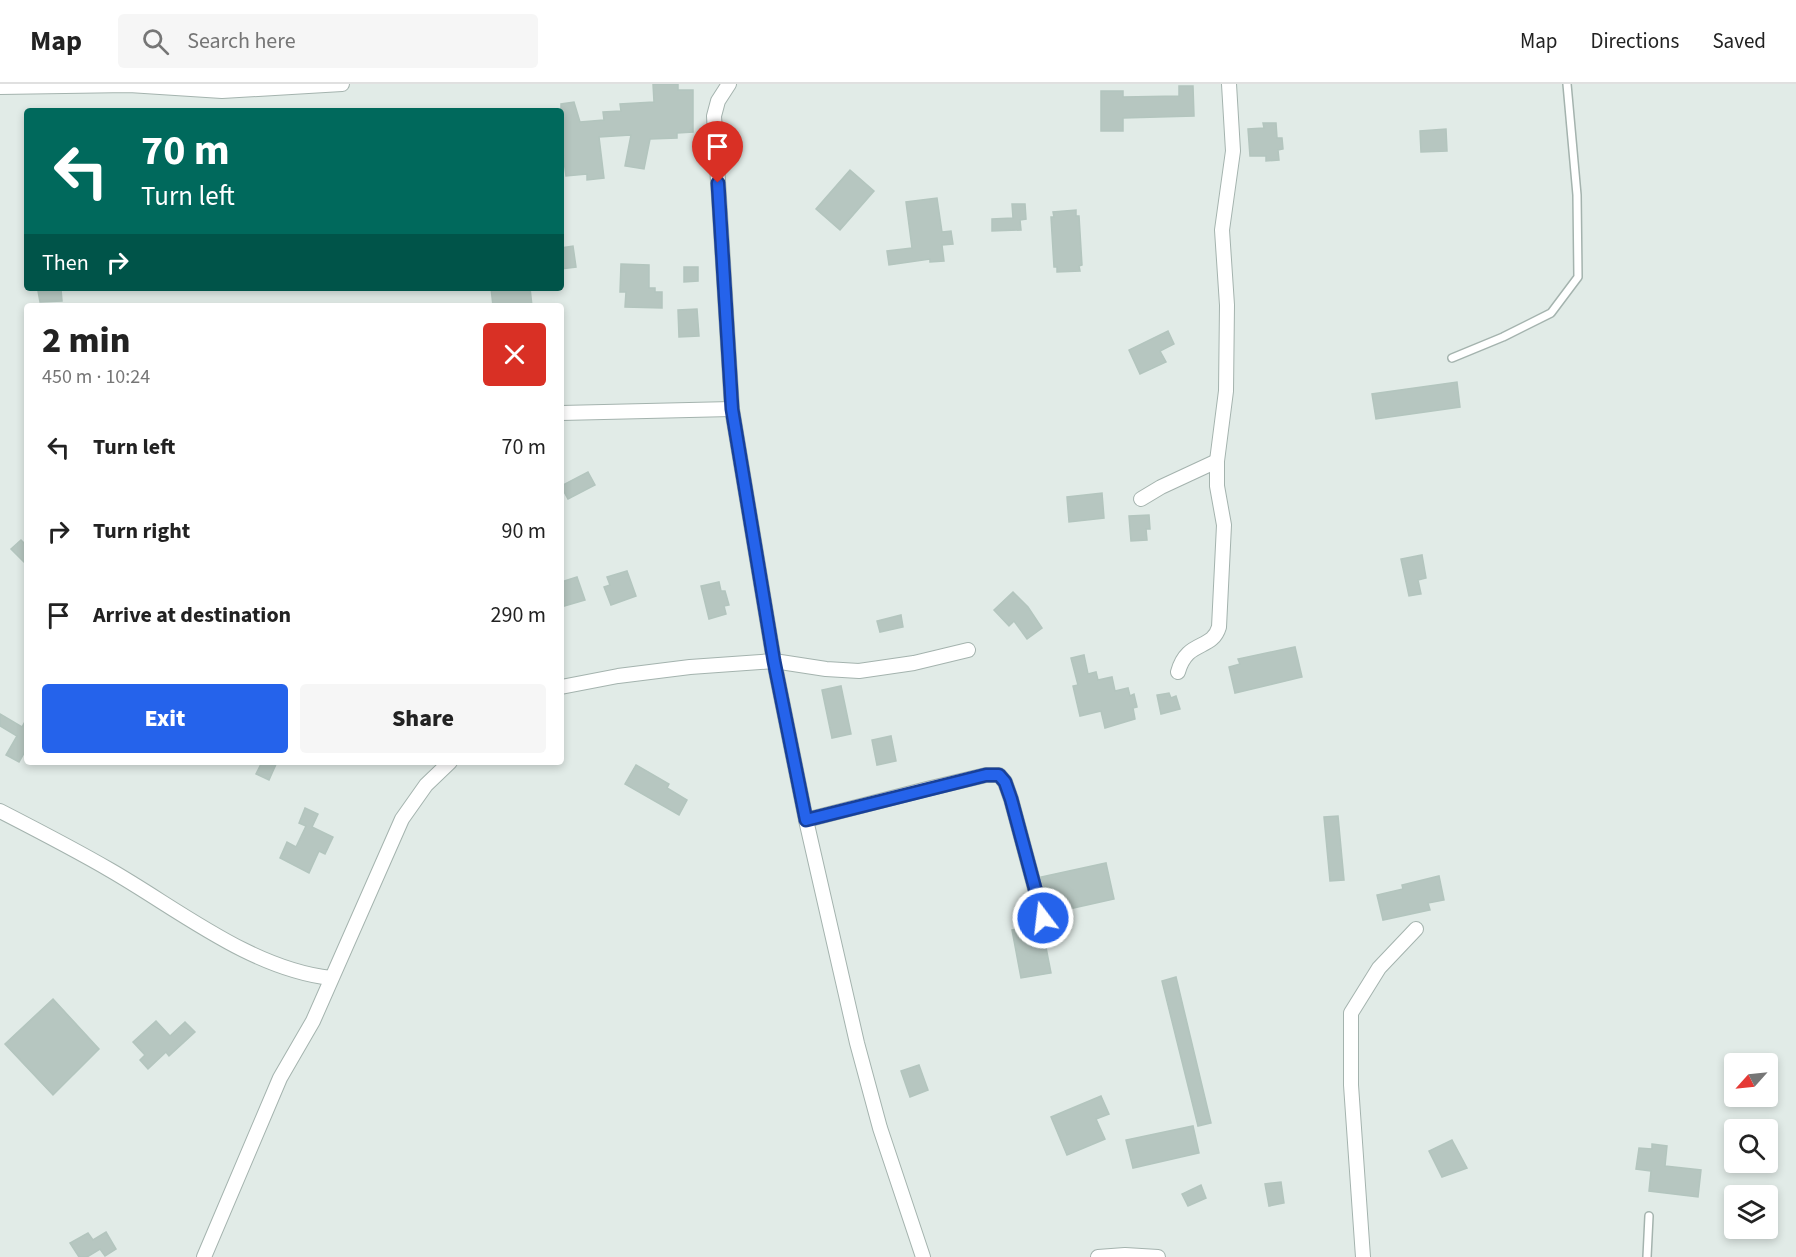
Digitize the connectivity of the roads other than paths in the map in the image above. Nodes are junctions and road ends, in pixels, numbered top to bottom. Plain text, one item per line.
1 (342, 84) edge
2 (729, 84) edge
3 (1229, 84) edge
4 (1567, 84) edge
5 (0, 87) edge
6 (1452, 358) dead end
7 (732, 409) junction
8 (564, 413) edge
9 (1217, 461) junction
10 (1141, 499) dead end
11 (968, 650) dead end
12 (774, 661) junction
13 (1178, 672) dead end
14 (564, 686) edge
15 (447, 765) edge
16 (0, 812) edge
17 (806, 820) junction
18 (1043, 918) dead end
19 (1416, 929) dead end
20 (331, 978) junction
21 (1649, 1216) dead end
22 (204, 1257) edge
23 (923, 1257) edge
24 (1098, 1257) edge
25 (1158, 1257) edge
26 (1363, 1257) edge
27 (1647, 1257) edge

1 - 5 street
2 - 7 street
3 - 9 street
4 - 6 lane
7 - 8 street
7 - 12 street
9 - 10 street
9 - 13 street
11 - 12 street
12 - 14 street
12 - 17 street
15 - 20 street
16 - 20 street
17 - 18 street
17 - 23 street
19 - 26 street
20 - 22 street
21 - 27 lane
24 - 25 street

